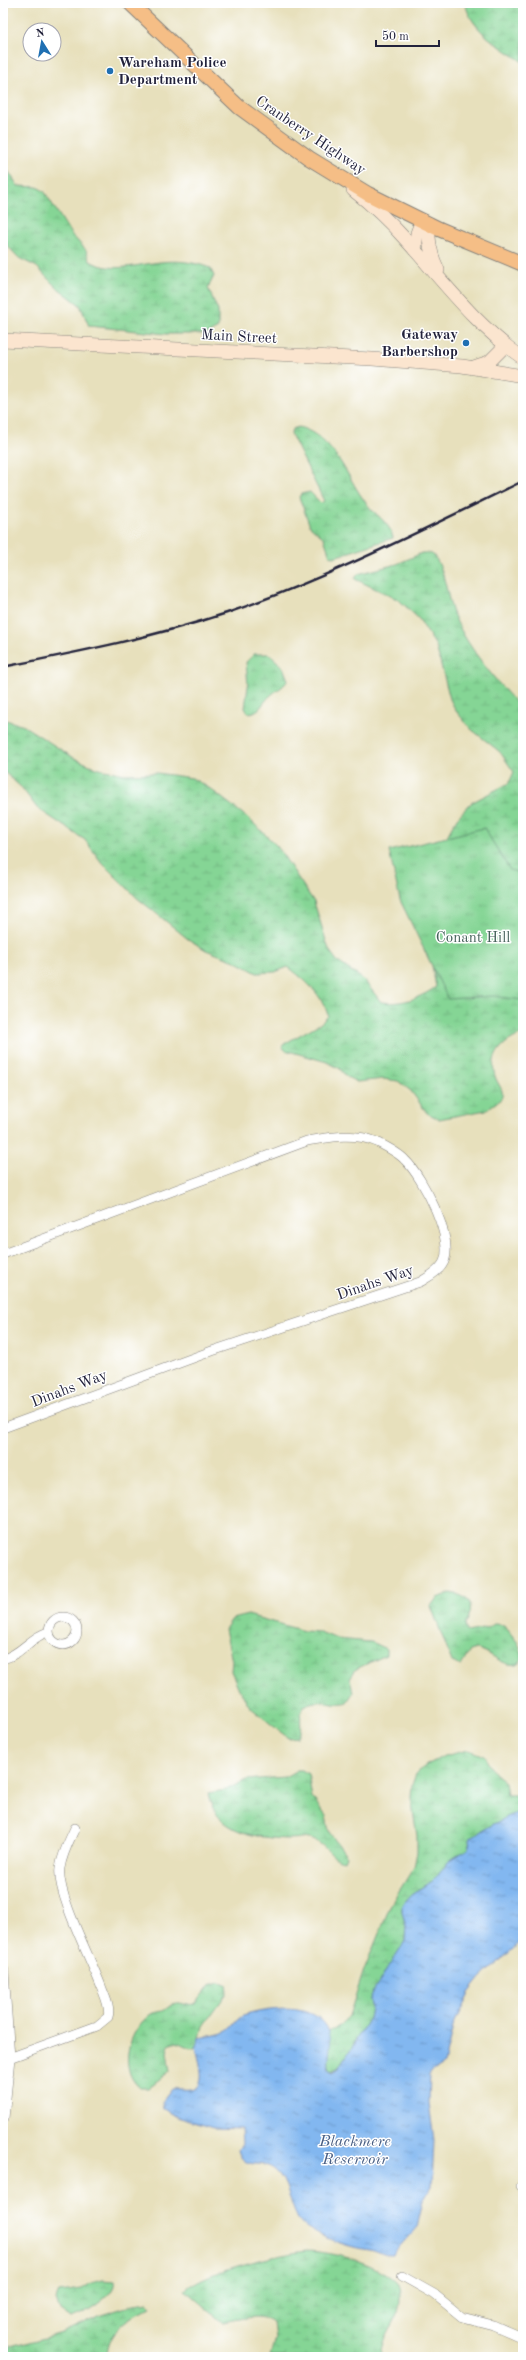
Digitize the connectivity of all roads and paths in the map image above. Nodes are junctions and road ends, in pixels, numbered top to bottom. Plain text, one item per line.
1 (130, 3) edge
2 (333, 173) junction
3 (425, 222) junction
4 (415, 250) junction
5 (523, 264) edge
6 (449, 289) junction
7 (3, 340) edge
8 (514, 352) edge
9 (473, 367) junction
10 (490, 370) junction
11 (523, 376) edge
12 (3, 1254) edge
13 (3, 1428) edge
14 (48, 1632) dead end
15 (3, 1659) edge
16 (75, 1828) dead end
17 (3, 1971) edge
18 (9, 2058) junction
19 (3, 2118) edge
20 (402, 2276) dead end
21 (523, 2338) edge

1 - 2 main road, Cranberry Highway
2 - 3 main road, Cranberry Highway
2 - 4 main road
3 - 4 main road
3 - 5 main road, Cranberry Highway
3 - 6 main road
4 - 6 main road
6 - 8 main road
7 - 9 main road, Main Street
8 - 9 main road, Main Street
8 - 10 main road
9 - 10 main road, Main Street
10 - 11 main road, Main Street
12 - 13 street, Dinahs Way
14 - 15 street
16 - 18 street
17 - 18 street
18 - 19 street
20 - 21 street

